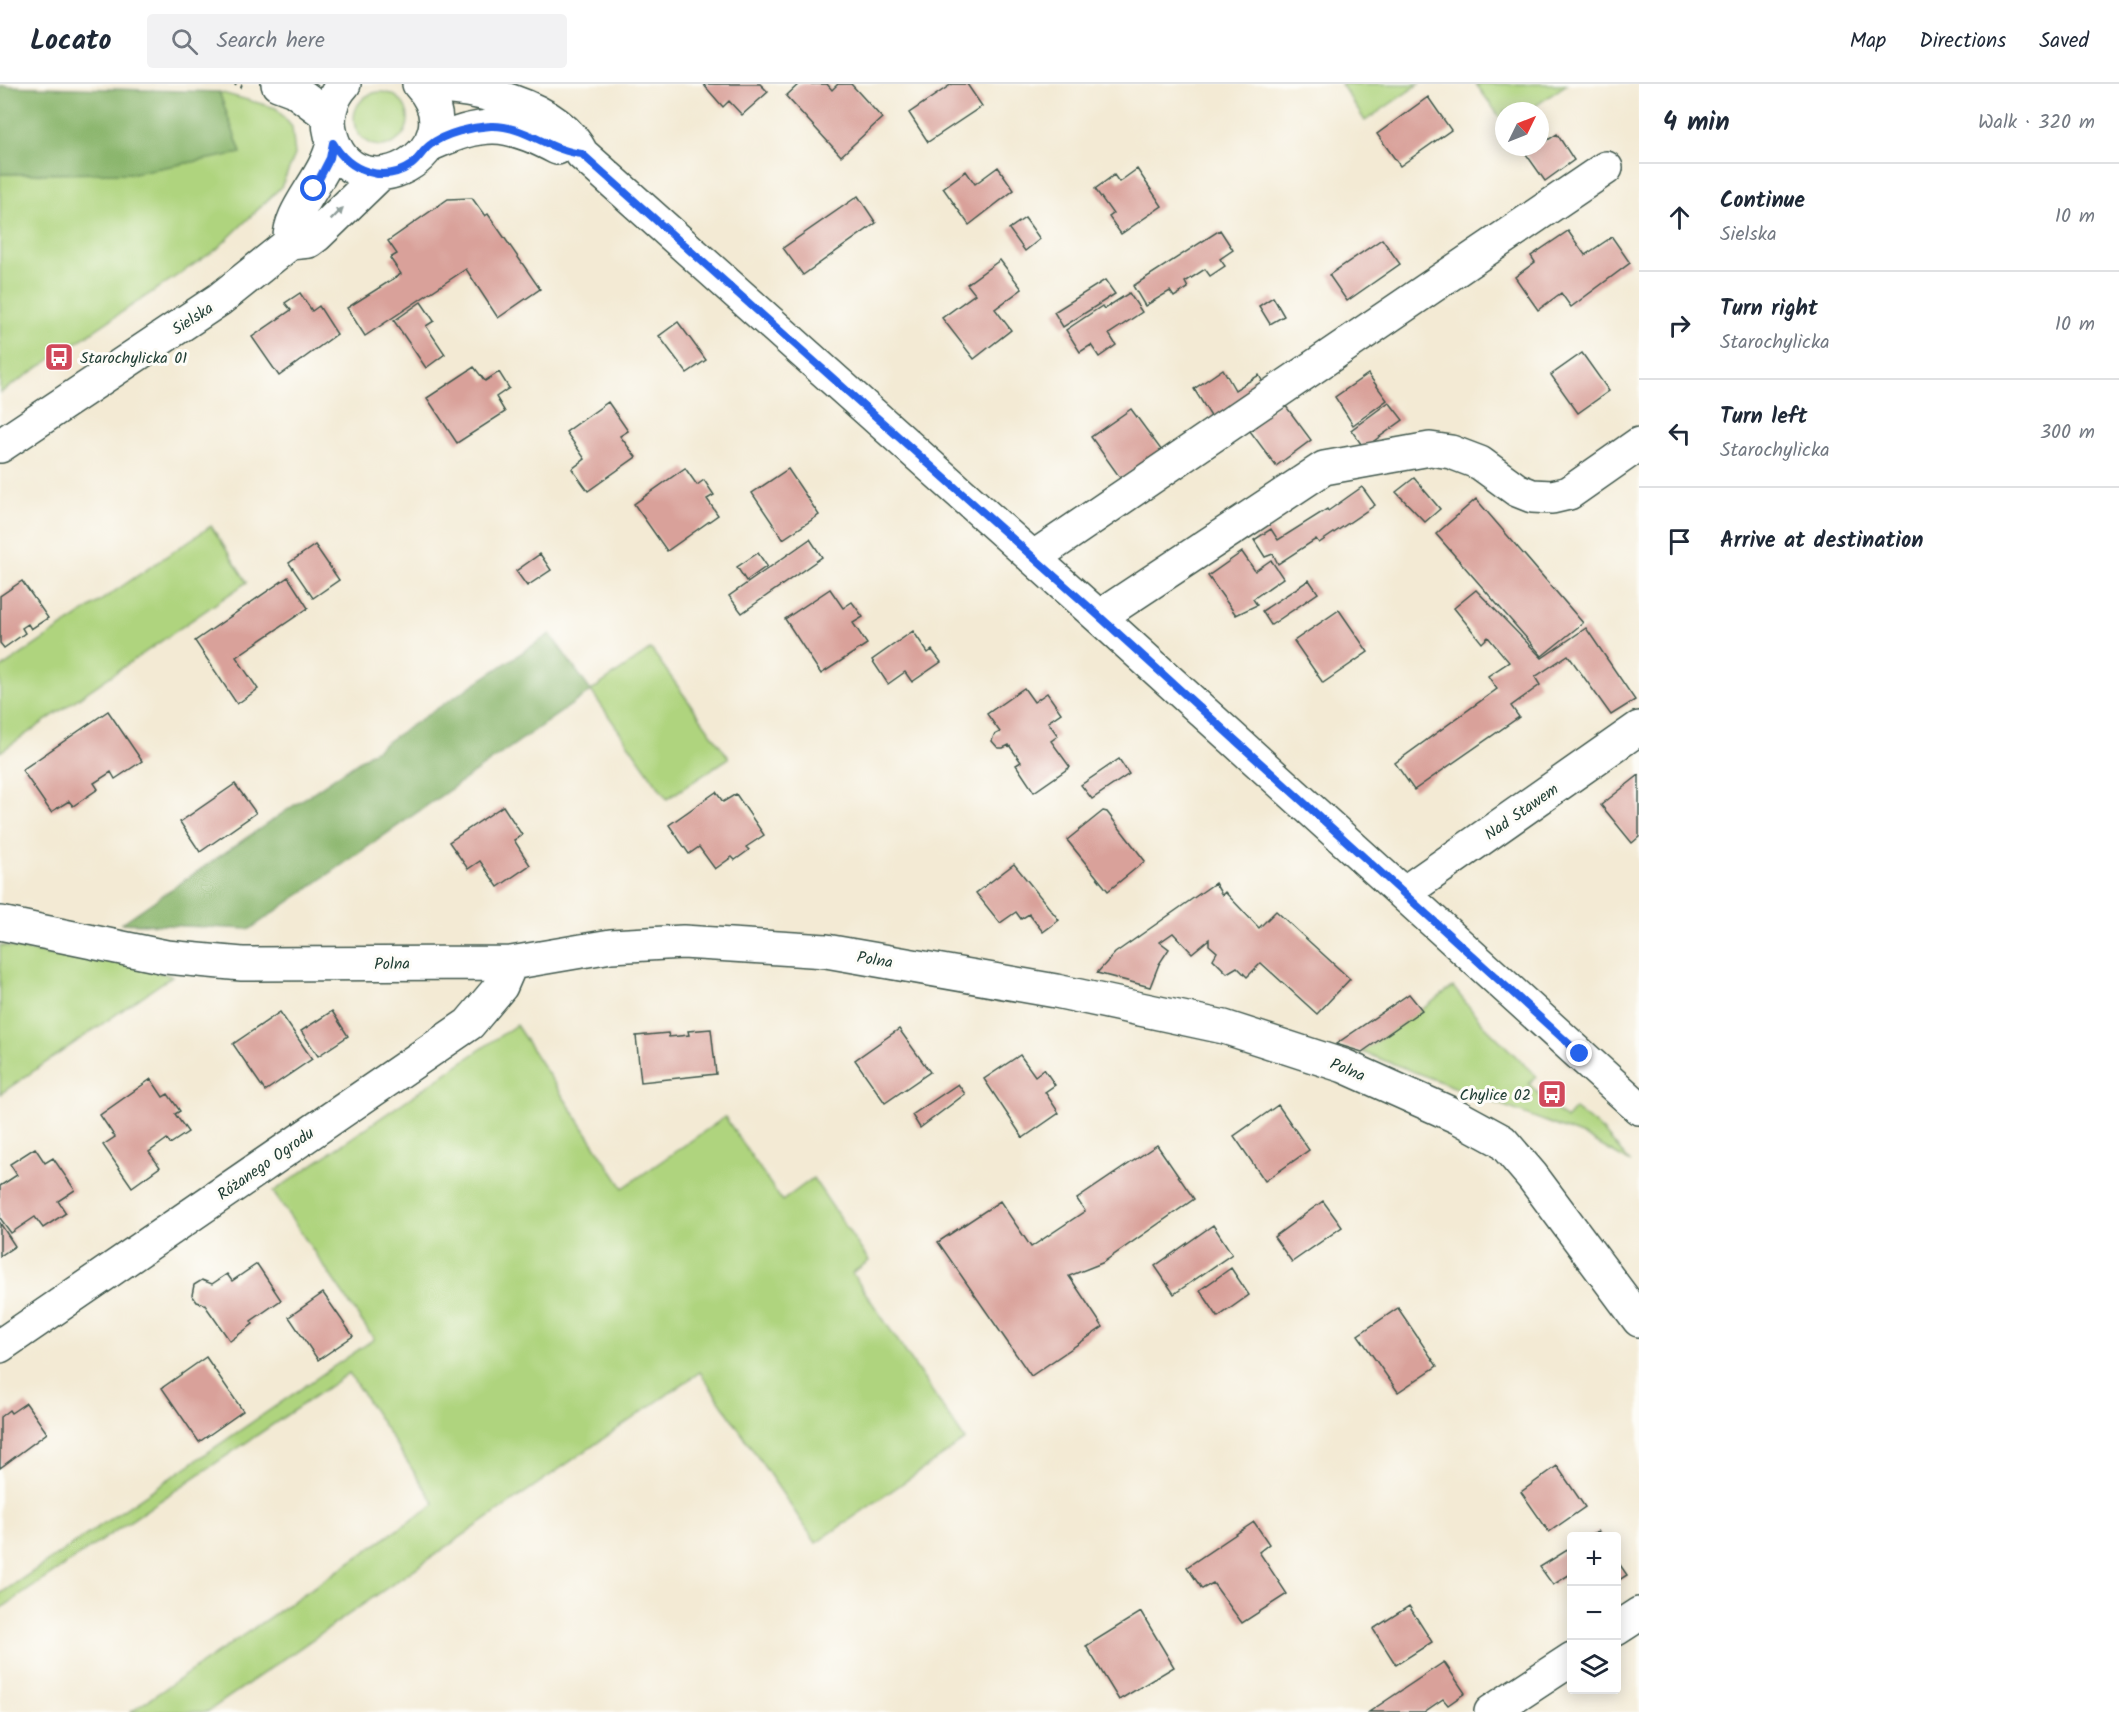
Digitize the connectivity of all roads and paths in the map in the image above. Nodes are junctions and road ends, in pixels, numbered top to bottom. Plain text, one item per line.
1 (278, 84) edge
2 (344, 84) edge
3 (420, 85) edge
4 (517, 104) edge
5 (331, 130) junction
6 (429, 145) junction
7 (1606, 168) dead end
8 (380, 174) junction
9 (290, 243) junction
10 (1639, 444) edge
11 (0, 446) edge
12 (1033, 558) junction
13 (1100, 617) junction
14 (1639, 729) edge
15 (1404, 893) junction
16 (0, 922) edge
17 (511, 963) junction
18 (1639, 1108) edge
19 (1639, 1320) edge
20 (0, 1346) edge
21 (1639, 1614) edge
22 (1621, 1626) edge
23 (1567, 1662) edge
24 (1491, 1712) edge

1 - 5 street
2 - 5 street
3 - 4 street
3 - 6 street
4 - 6 street
4 - 12 street
5 - 8 street
5 - 9 street
6 - 8 street
7 - 12 street
9 -> 8 street, Sielska
9 - 11 street, Sielska
10 - 13 street
12 - 13 street
13 - 15 street
14 - 15 street, Nad Stawem
15 - 18 street
16 - 17 street, Polna
17 - 19 street, Polna
17 - 20 street, Różanego Ogrodu
21 - 22 street
23 - 24 street

